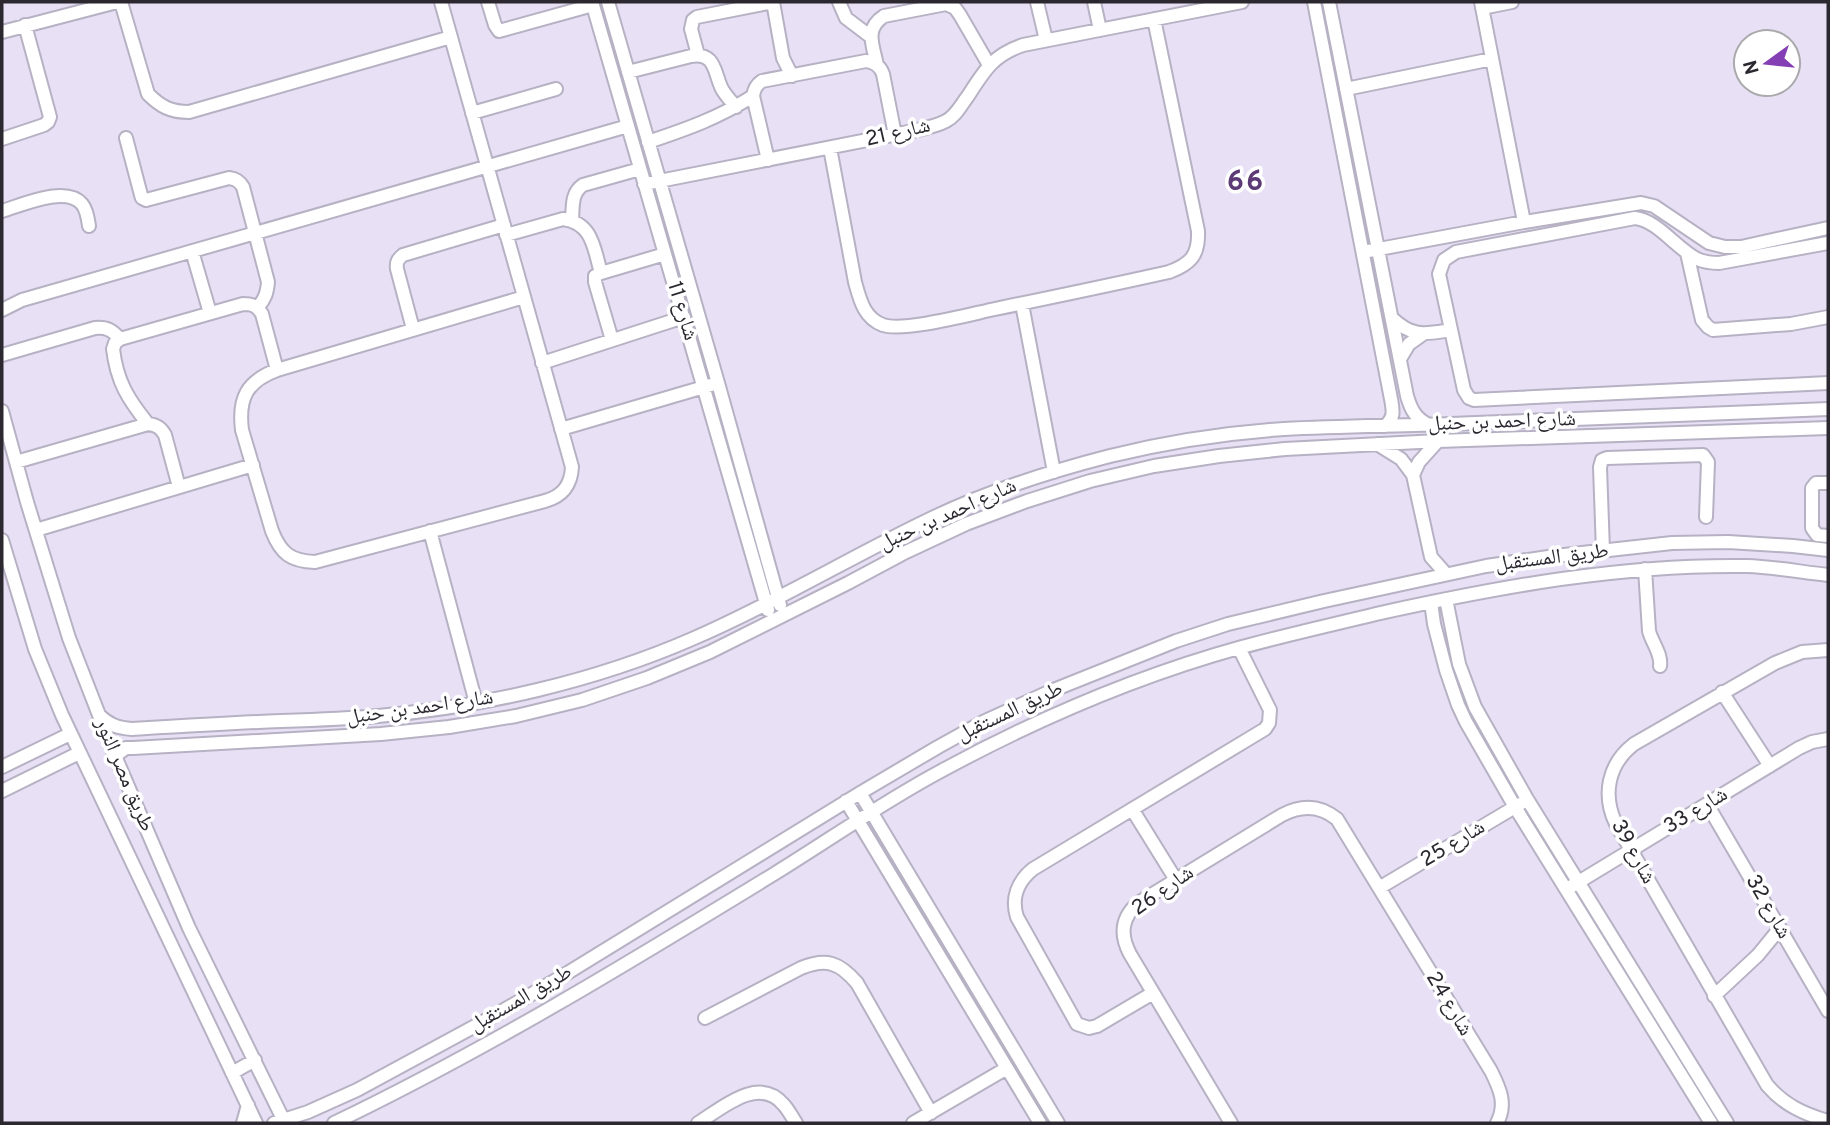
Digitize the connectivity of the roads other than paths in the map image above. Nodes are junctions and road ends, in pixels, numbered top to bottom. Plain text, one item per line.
1 (119, 2) edge
2 (441, 2) edge
3 (488, 2) edge
4 (608, 2) edge
5 (773, 2) edge
6 (839, 2) edge
7 (1037, 2) edge
8 (1094, 2) edge
9 (1236, 2) edge
10 (1314, 2) edge
11 (1329, 2) edge
12 (1512, 2) edge
13 (593, 3) edge
14 (956, 5) edge
15 (1481, 5) edge
16 (908, 6) edge
17 (1154, 19) junction
18 (25, 26) junction
19 (1100, 30) junction
20 (2, 32) edge
21 (451, 37) junction
22 (871, 37) junction
23 (1046, 40) junction
24 (698, 55) junction
25 (1492, 59) junction
26 (877, 65) junction
27 (989, 65) junction
28 (628, 72) junction
29 (792, 76) junction
30 (556, 89) dead end
31 (1346, 89) junction
32 (753, 96) junction
33 (736, 107) junction
34 (472, 113) junction
35 (628, 126) junction
36 (895, 135) junction
37 (126, 138) dead end
38 (2, 139) edge
39 (648, 142) junction
40 (830, 148) junction
41 (768, 160) junction
42 (487, 167) junction
43 (640, 169) junction
44 (660, 181) junction
45 (644, 184) junction
46 (2, 211) edge
47 (572, 220) junction
48 (1524, 222) junction
49 (89, 226) dead end
50 (1828, 228) edge
51 (505, 230) junction
52 (255, 233) junction
53 (1828, 243) edge
54 (1379, 249) junction
55 (192, 251) junction
56 (1363, 252) junction
57 (1687, 253) junction
58 (665, 254) junction
59 (601, 273) junction
60 (524, 297) junction
61 (2, 298) edge
62 (23, 300) junction
63 (1022, 304) junction
64 (258, 307) junction
65 (2, 310) edge
66 (210, 313) junction
67 (684, 317) junction
68 (1828, 317) edge
69 (1392, 318) junction
70 (414, 329) junction
71 (1451, 330) junction
72 (1423, 334) junction
73 (120, 339) junction
74 (612, 340) junction
75 (2, 355) edge
76 (1400, 359) junction
77 (542, 363) junction
78 (277, 370) junction
79 (718, 383) junction
80 (1828, 383) edge
81 (705, 387) junction
82 (1407, 396) junction
83 (1391, 399) junction
84 (1828, 409) edge
85 (2, 412) edge
86 (1586, 420) junction
87 (148, 424) junction
88 (1430, 425) junction
89 (1385, 426) junction
90 (1828, 428) edge
91 (561, 429) junction
92 (1282, 429) junction
93 (1586, 436) junction
94 (1438, 442) junction
95 (1377, 444) junction
96 (7, 446) edge
97 (1285, 449) junction
98 (16, 462) junction
99 (253, 465) junction
100 (1054, 472) junction
101 (1413, 475) junction
102 (1828, 483) edge
103 (179, 486) junction
104 (1706, 517) dead end
105 (36, 530) junction
106 (430, 531) junction
107 (1828, 536) edge
108 (2, 540) edge
109 (1828, 550) edge
110 (1603, 551) junction
111 (1555, 556) junction
112 (1431, 557) junction
113 (769, 567) junction
114 (1645, 569) junction
115 (756, 572) junction
116 (1446, 575) junction
117 (1828, 575) edge
118 (1424, 579) junction
119 (1560, 579) junction
120 (1446, 599) junction
121 (772, 601) junction
122 (1324, 601) junction
123 (1430, 602) junction
124 (777, 619) junction
125 (1330, 625) junction
126 (1239, 648) junction
127 (1828, 650) edge
128 (1660, 666) dead end
129 (1722, 692) junction
130 (476, 702) junction
131 (99, 715) junction
132 (70, 734) junction
133 (1828, 739) edge
134 (79, 753) junction
135 (115, 755) junction
136 (1770, 766) junction
137 (2, 767) edge
138 (2, 791) edge
139 (860, 793) junction
140 (1527, 799) junction
141 (846, 801) junction
142 (1707, 804) junction
143 (1515, 807) junction
144 (1132, 809) junction
145 (871, 813) junction
146 (858, 822) junction
147 (1631, 850) junction
148 (1176, 880) junction
149 (1578, 882) junction
150 (1379, 888) junction
151 (1566, 890) junction
152 (1780, 928) junction
153 (1153, 993) junction
154 (1714, 996) junction
155 (1828, 1011) edge
156 (705, 1018) dead end
157 (255, 1060) junction
158 (1007, 1068) junction
159 (232, 1073) junction
160 (1034, 1083) junction
161 (1021, 1091) junction
162 (248, 1105) junction
163 (323, 1106) junction
164 (931, 1112) junction
165 (362, 1117) edge
166 (1828, 1121) edge
167 (281, 1122) edge
168 (243, 1123) edge
169 (256, 1123) edge
170 (333, 1123) edge
171 (698, 1123) edge
172 (796, 1123) edge
173 (913, 1123) edge
174 (1040, 1123) edge
175 (1058, 1123) edge
176 (1231, 1123) edge
177 (1497, 1123) edge
178 (1711, 1123) edge
179 (1727, 1123) edge

1 - 18 street
1 - 21 street
2 - 21 street
3 - 13 street
4 - 28 street, شارع 11
5 - 24 street
5 - 29 street
6 - 22 street
7 - 23 street
8 - 19 street
9 - 17 street, شارع 21
10 - 56 street
11 - 31 street
12 - 15 street
13 - 35 street, شارع 11
14 - 16 street
14 - 27 street
15 - 25 street
16 - 22 street
17 - 19 street, شارع 21
17 - 63 street
18 - 20 street
18 - 38 street
19 - 23 street, شارع 21
21 - 34 street
22 - 26 street
23 - 27 street, شارع 21
24 - 28 street
24 - 33 street
25 - 31 street
25 - 48 street
26 - 29 street
26 - 36 street
27 - 36 street, شارع 21
28 - 39 street, شارع 11
29 - 32 street
30 - 34 street
31 - 54 street
32 - 33 street
32 - 41 street
33 - 39 street
34 - 42 street
35 - 42 street
35 - 43 street, شارع 11
36 - 40 street, شارع 21
37 - 52 street
39 - 44 street, شارع 11
40 - 41 street, شارع 21
40 - 63 street
41 - 44 street, شارع 21
42 - 51 street
42 - 52 street
43 - 45 street, شارع 11
43 - 47 street
44 - 45 street, شارع 21
44 - 79 street, شارع 11
45 - 58 street, شارع 11
46 - 49 street
47 - 51 street
47 - 59 street
48 - 50 street
48 - 54 street
51 - 60 street
51 - 70 street
52 - 55 street
52 - 64 street
53 - 57 street
54 - 56 street
54 - 69 street
55 - 62 street
55 - 66 street
56 - 83 street
57 - 68 street
57 - 71 street
58 - 59 street
58 - 67 street, شارع 11
59 - 74 street
60 - 70 street
60 - 77 street
61 - 62 street
62 - 65 street
63 - 100 street
64 - 66 street
64 - 78 street
66 - 73 street
67 - 74 street
67 - 81 street, شارع 11
69 - 72 street
69 - 76 street
70 - 78 street
71 - 72 street
71 - 80 street
72 - 76 street
73 - 75 street
73 - 87 street
74 - 77 street
76 - 82 street
77 - 91 street
78 - 99 street
79 - 81 street
79 - 113 street, شارع 11
81 - 91 street
81 - 115 street, شارع 11
82 - 83 street
82 - 88 street
83 - 89 street
84 - 86 street, شارع احمد بن حنبل
85 - 96 street, طريق مصر النور
86 - 88 street, شارع احمد بن حنبل
86 - 93 street
87 - 98 street
87 - 103 street
88 - 89 street, شارع احمد بن حنبل
89 - 92 street, شارع احمد بن حنبل
90 - 93 street, شارع احمد بن حنبل
91 - 106 street
92 - 97 street
92 - 100 street, شارع احمد بن حنبل
93 - 94 street, شارع احمد بن حنبل
94 - 95 street, شارع احمد بن حنبل
94 - 101 street
95 - 97 street, شارع احمد بن حنبل
95 - 101 street
96 - 98 street, طريق مصر النور
97 - 124 street, شارع احمد بن حنبل
98 - 105 street, طريق مصر النور
99 - 103 street
99 - 106 street
100 - 121 street, شارع احمد بن حنبل
101 - 112 street
102 - 107 street
103 - 105 street
104 - 110 street
105 - 131 street, طريق مصر النور
106 - 130 street
108 - 132 street, طريق مصر النور
109 - 110 street, طريق المستقبل
110 - 111 street, طريق المستقبل
111 - 116 street, طريق المستقبل
111 - 119 street
112 - 116 street
112 - 118 street
113 - 115 street
113 - 121 street, شارع 11
114 - 117 street, طريق المستقبل
114 - 119 street, طريق المستقبل
114 - 128 street
115 - 121 street, شارع 11
116 - 118 street, طريق المستقبل
118 - 122 street, طريق المستقبل
119 - 120 street, طريق المستقبل
120 - 123 street, طريق المستقبل
120 - 140 street
121 - 124 street, شارع 11
121 - 130 street, شارع احمد بن حنبل
122 - 125 street
122 - 139 street, طريق المستقبل
123 - 125 street, طريق المستقبل
123 - 143 street
124 - 135 street, شارع احمد بن حنبل
125 - 126 street, طريق المستقبل
126 - 144 street
126 - 145 street, طريق المستقبل
127 - 129 street, شارع 39
129 - 136 street
129 - 147 street, شارع 39
130 - 131 street, شارع احمد بن حنبل
131 - 135 street, طريق مصر النور
132 - 134 street, طريق مصر النور
132 - 137 street
133 - 136 street, شارع 33
134 - 138 street
134 - 159 street, طريق مصر النور
135 - 157 street, طريق مصر النور
136 - 142 street, شارع 33
139 - 141 street, طريق المستقبل
139 - 145 street
140 - 143 street, شارع 25
140 - 149 street
141 - 146 street
141 - 163 street, طريق المستقبل
142 - 147 street, شارع 33
142 - 152 street, شارع 32
143 - 150 street, شارع 25
143 - 151 street
144 - 148 street
144 - 153 street
145 - 146 street, طريق المستقبل
145 - 160 street
146 - 158 street
146 - 165 street, طريق المستقبل
147 - 149 street, شارع 33
147 - 154 street, شارع 39
148 - 150 street, شارع 26
148 - 153 street, شارع 26
149 - 151 street, شارع 33
149 - 179 street
150 - 177 street, شارع 24
151 - 178 street
152 - 154 street
152 - 155 street, شارع 32
153 - 176 street, شارع 26
154 - 166 street, شارع 39
156 - 164 street
157 - 159 street
157 - 167 street, طريق مصر النور
158 - 161 street
158 - 164 street
159 - 162 street, طريق مصر النور
160 - 161 street
160 - 175 street
161 - 174 street
162 - 168 street
162 - 169 street, طريق مصر النور
163 - 167 street, طريق المستقبل
163 - 170 street
164 - 173 street
165 - 170 street, طريق المستقبل
171 - 172 street

